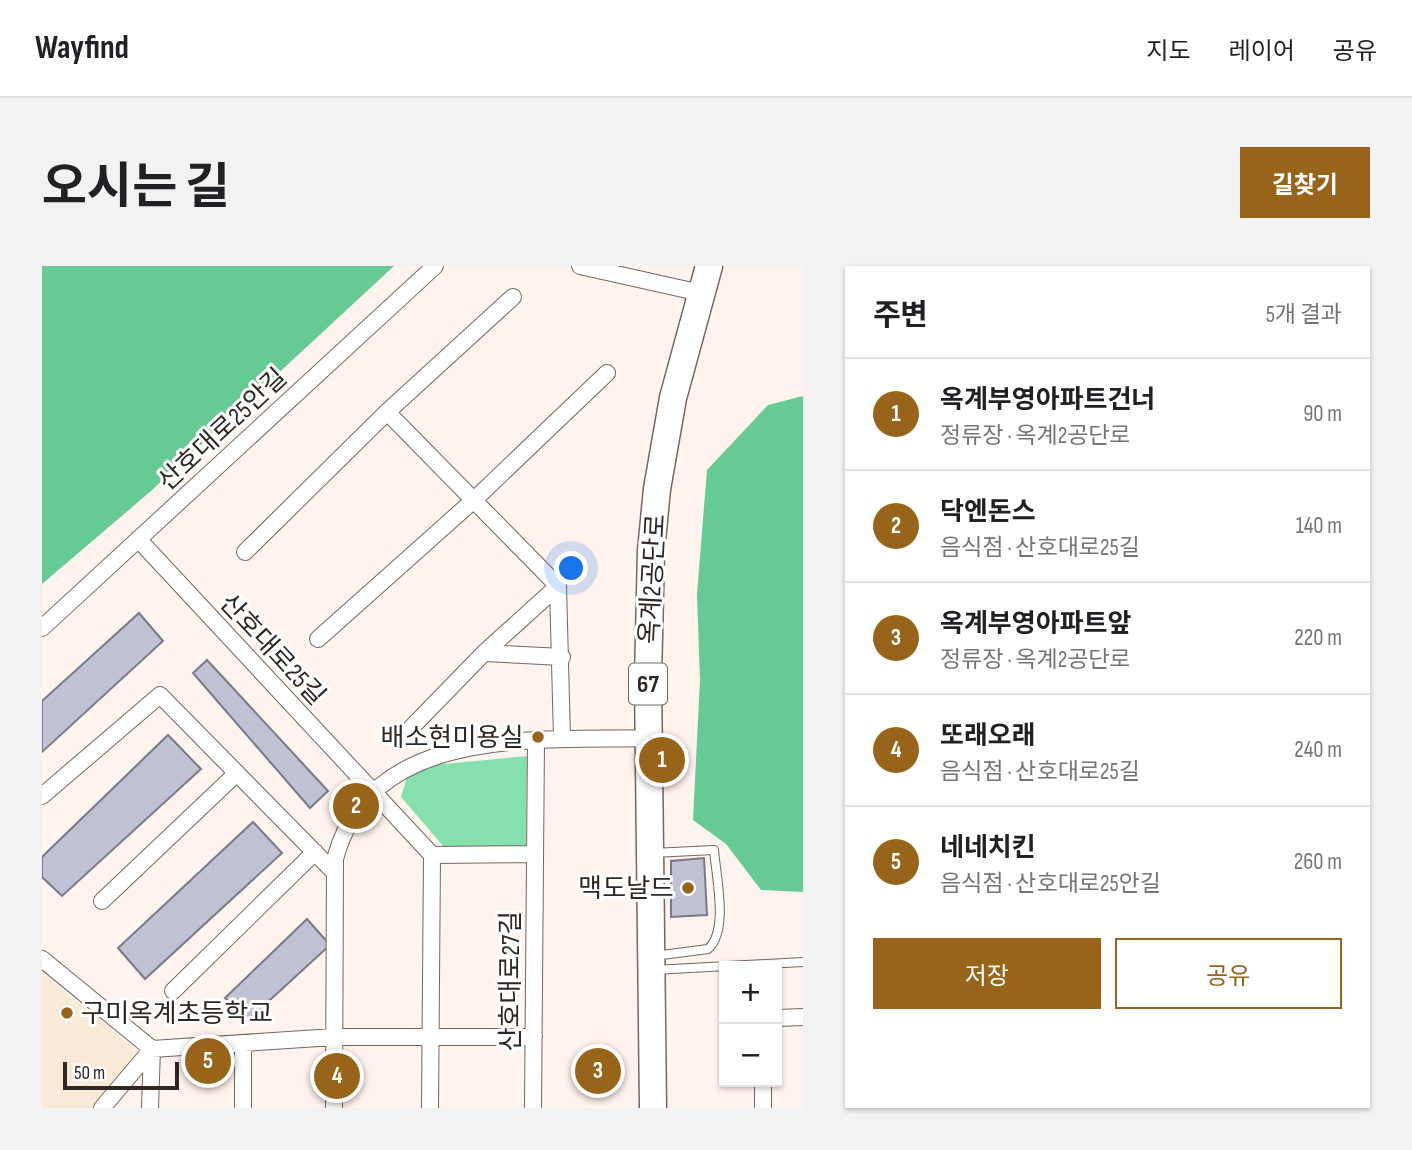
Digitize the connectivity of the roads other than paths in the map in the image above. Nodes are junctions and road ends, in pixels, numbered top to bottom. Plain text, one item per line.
1 (435, 266) edge
2 (580, 266) edge
3 (709, 266) edge
4 (694, 283) edge
5 (513, 297) dead end
6 (607, 373) dead end
7 (387, 412) junction
8 (475, 499) junction
9 (138, 539) junction
10 (245, 552) dead end
11 (558, 586) junction
12 (42, 628) edge
13 (318, 639) dead end
14 (484, 653) junction
15 (562, 657) junction
16 (411, 728) dead end
17 (642, 738) junction
18 (536, 739) junction
19 (562, 739) junction
20 (237, 773) junction
21 (373, 792) junction
22 (42, 796) edge
23 (315, 852) junction
24 (650, 853) junction
25 (535, 854) junction
26 (432, 855) junction
27 (335, 873) junction
28 (102, 901) dead end
29 (42, 959) edge
30 (803, 962) edge
31 (651, 963) junction
32 (782, 963) edge
33 (719, 965) edge
34 (173, 991) dead end
35 (803, 1017) edge
36 (782, 1018) edge
37 (334, 1037) junction
38 (430, 1037) junction
39 (534, 1037) junction
40 (243, 1043) junction
41 (152, 1049) junction
42 (763, 1087) edge
43 (102, 1108) edge
44 (150, 1108) edge
45 (243, 1108) edge
46 (334, 1108) edge
47 (430, 1108) edge
48 (533, 1108) edge
49 (638, 1108) edge
50 (653, 1108) edge
51 (763, 1108) edge

1 - 9 street, 산호대로25안길
2 - 4 street
3 - 4 main road, 옥계2공단로 / 67
4 - 17 main road, 옥계2공단로 / 67
5 - 7 street
6 - 8 street
7 - 8 street
7 - 10 street
8 - 11 street
8 - 13 street
9 - 12 street, 산호대로25안길
9 - 21 street, 산호대로25길
11 - 14 street
11 - 15 street
14 - 15 street
14 - 16 street
15 - 19 street
17 - 19 street
17 - 24 main road, 옥계2공단로 / 67
17 - 49 main road, 옥계2공단로 / 67
18 - 19 street
18 - 21 street
18 - 25 street, 산호대로27길
20 - 22 street
20 - 23 street
20 - 28 street
21 - 26 street, 산호대로25길
21 - 27 street
23 - 27 street
23 - 34 street
24 - 31 main road, 옥계2공단로 / 67
24 - 31 lane
25 - 26 street
25 - 39 street, 산호대로27길
26 - 38 street
27 - 37 street
29 - 41 street
30 - 32 lane
31 - 33 lane
31 - 50 main road, 옥계2공단로 / 67
35 - 36 street
37 - 38 street
37 - 40 street
37 - 46 street
38 - 39 street
38 - 47 street
39 - 48 street, 산호대로27길
40 - 41 street
40 - 45 street
41 - 43 street
41 - 44 street
42 - 51 street

